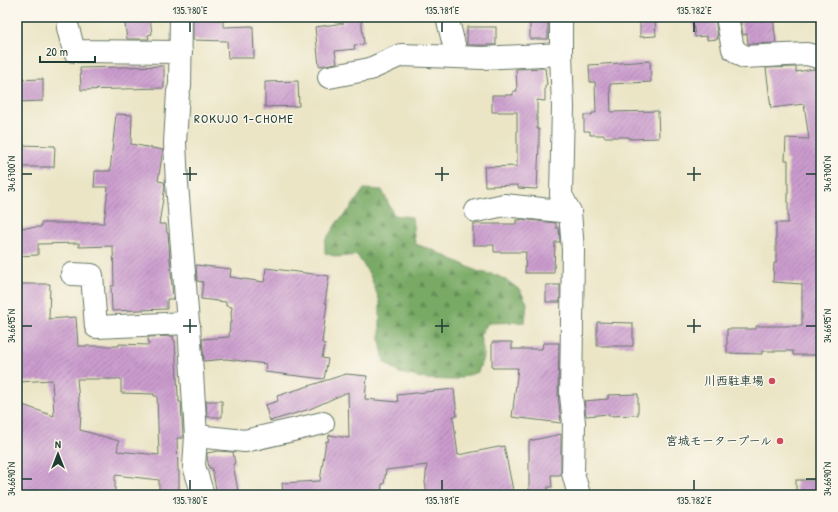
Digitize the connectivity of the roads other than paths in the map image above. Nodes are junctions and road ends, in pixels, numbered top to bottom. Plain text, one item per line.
1 (181, 17) edge
2 (448, 17) edge
3 (562, 17) edge
4 (727, 17) edge
5 (68, 28) dead end
6 (181, 52) junction
7 (561, 54) junction
8 (457, 57) junction
9 (821, 58) edge
10 (329, 77) dead end
11 (476, 211) dead end
12 (570, 212) junction
13 (72, 274) dead end
14 (188, 323) junction
15 (323, 423) dead end
16 (196, 436) junction
17 (203, 495) edge
18 (579, 495) edge

1 - 6 street
2 - 8 street
3 - 7 street
4 - 9 street
5 - 6 street
6 - 14 street
7 - 8 street
7 - 12 street
8 - 10 street
11 - 12 street
12 - 18 street
13 - 14 street
14 - 16 street
15 - 16 street
16 - 17 street

